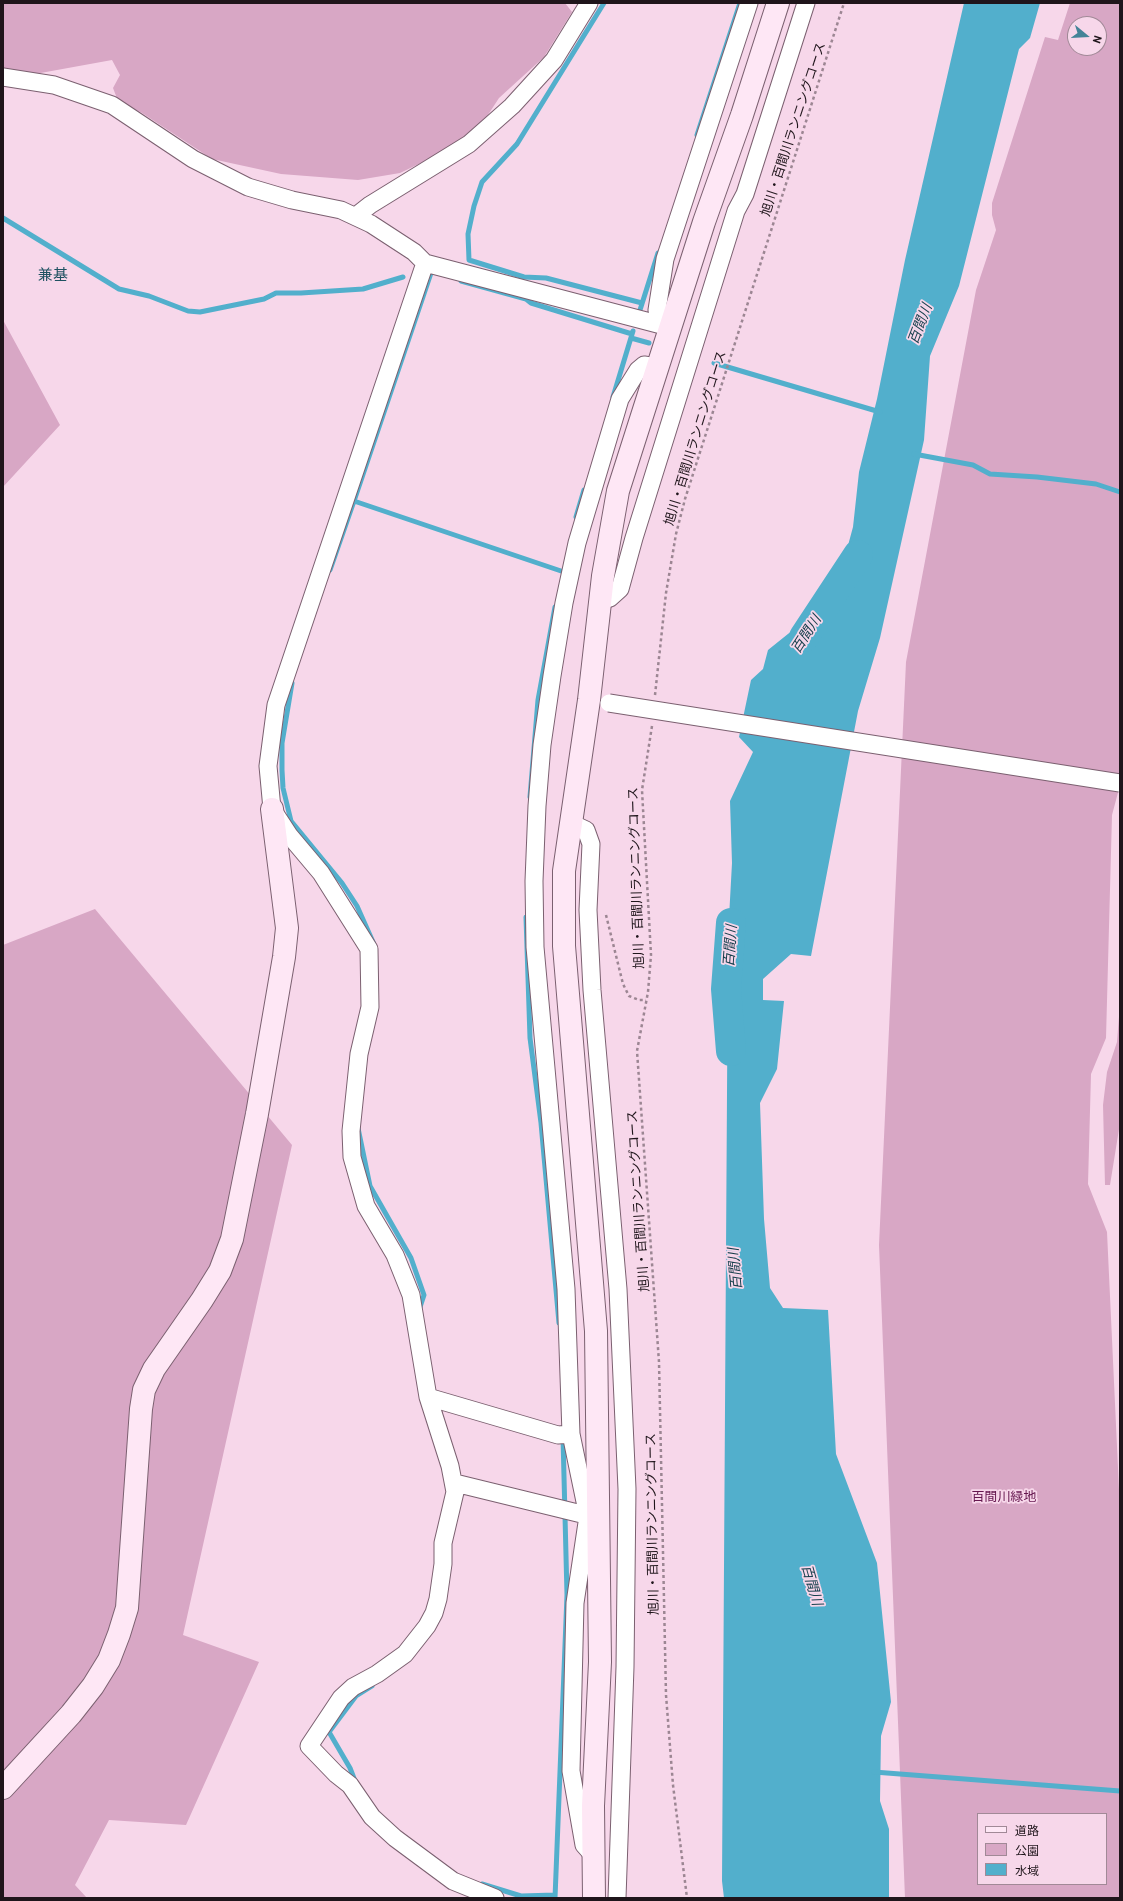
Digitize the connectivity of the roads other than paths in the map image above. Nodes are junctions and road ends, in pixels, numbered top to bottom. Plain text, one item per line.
1 (589, 3) edge
2 (748, 3) edge
3 (778, 3) edge
4 (806, 3) edge
5 (3, 77) edge
6 (356, 216) junction
7 (425, 263) junction
8 (666, 326) junction
9 (657, 367) junction
10 (601, 601) junction
11 (599, 702) junction
12 (1120, 783) edge
13 (272, 809) junction
14 (571, 823) junction
15 (428, 1397) junction
16 (565, 1434) junction
17 (455, 1483) junction
18 (594, 1517) junction
19 (3, 1788) edge
20 (496, 1898) edge
21 (594, 1898) edge
22 (617, 1898) edge

1 - 6 street
2 - 8 street
3 - 8 street
4 - 10 street
5 - 6 street
6 - 7 street
7 - 8 street
7 - 13 street
8 - 9 street
9 - 10 street
9 - 16 street
10 - 11 street
11 - 12 street, bridge
11 - 14 street
13 - 15 street
13 - 19 street
14 - 18 street
14 - 22 street
15 - 16 street
15 - 17 street
16 - 18 street
17 - 18 street
17 - 20 street
18 - 21 street

